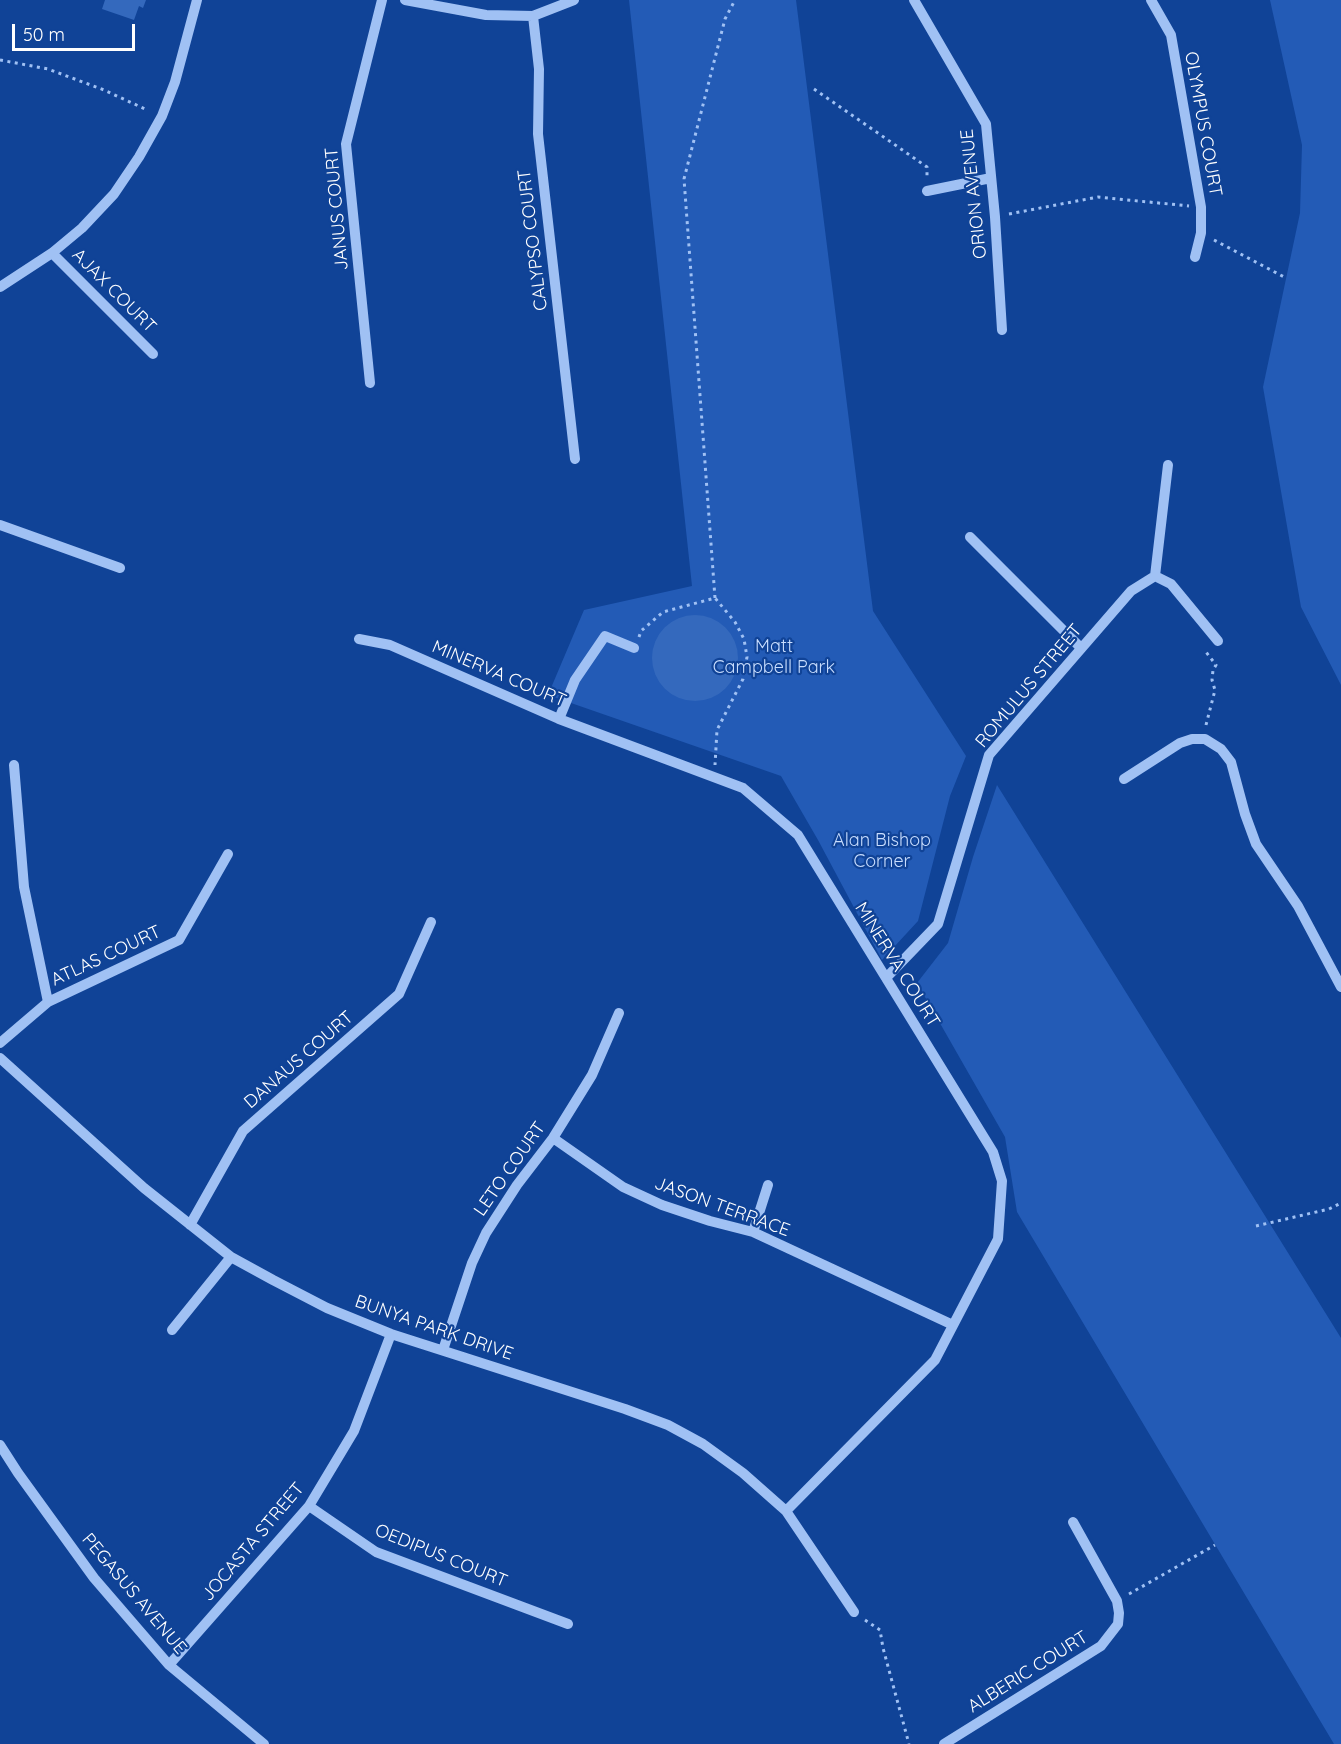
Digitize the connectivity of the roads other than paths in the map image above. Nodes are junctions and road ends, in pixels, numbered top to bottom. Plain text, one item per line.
1 (197, 0) edge
2 (382, 0) edge
3 (405, 0) edge
4 (574, 0) edge
5 (914, 0) edge
6 (1151, 0) edge
7 (533, 16) junction
8 (991, 178) junction
9 (927, 191) road end
10 (52, 253) junction
11 (1195, 257) dead end
12 (0, 287) edge
13 (1002, 330) dead end
14 (153, 354) dead end
15 (370, 383) dead end
16 (575, 459) dead end
17 (1168, 465) dead end
18 (0, 525) edge
19 (970, 537) dead end
20 (120, 568) dead end
21 (1155, 576) junction
22 (359, 639) dead end
23 (1218, 641) road end
24 (634, 648) road end
25 (1081, 648) junction
26 (559, 719) junction
27 (14, 765) dead end
28 (1124, 779) dead end
29 (228, 854) dead end
30 (431, 922) dead end
31 (886, 978) junction
32 (1341, 987) edge
33 (48, 1002) junction
34 (619, 1013) dead end
35 (0, 1043) edge
36 (0, 1058) edge
37 (553, 1138) junction
38 (768, 1185) dead end
39 (190, 1225) junction
40 (753, 1232) junction
41 (231, 1257) junction
42 (953, 1325) junction
43 (172, 1330) dead end
44 (391, 1334) junction
45 (443, 1350) junction
46 (0, 1445) edge
47 (309, 1506) junction
48 (786, 1511) junction
49 (1073, 1522) dead end
50 (854, 1612) road end
51 (568, 1624) dead end
52 (169, 1665) junction
53 (264, 1744) edge
54 (944, 1744) edge

1 - 10 street
2 - 15 street, JANUS COURT
3 - 7 street
4 - 7 street
5 - 8 street, ORION AVENUE
6 - 11 street, OLYMPUS COURT
7 - 16 street, CALYPSO COURT
8 - 9 street
8 - 13 street, ORION AVENUE
10 - 12 street
10 - 14 street, AJAX COURT
17 - 21 street
18 - 20 street
19 - 25 street
21 - 23 street
21 - 25 street, ROMULUS STREET
22 - 26 street, MINERVA COURT
24 - 26 street
25 - 31 street, ROMULUS STREET
26 - 31 street, MINERVA COURT
27 - 33 street
28 - 32 street
29 - 33 street, ATLAS COURT
30 - 39 street, DANAUS COURT
31 - 42 street, MINERVA COURT
33 - 35 street, ATLAS COURT
34 - 37 street, LETO COURT
36 - 39 street, BUNYA PARK DRIVE
37 - 40 street, JASON TERRACE
37 - 45 street, LETO COURT
38 - 40 street
39 - 41 street, BUNYA PARK DRIVE
40 - 42 street, JASON TERRACE
41 - 43 street
41 - 44 street, BUNYA PARK DRIVE
42 - 48 street, MINERVA COURT
44 - 45 street, BUNYA PARK DRIVE
44 - 47 street, JOCASTA STREET
45 - 48 street, BUNYA PARK DRIVE
46 - 52 street, PEGASUS AVENUE
47 - 51 street, OEDIPUS COURT
47 - 52 street, JOCASTA STREET
48 - 50 street, BUNYA PARK DRIVE
49 - 54 street, ALBERIC COURT
52 - 53 street, PEGASUS AVENUE

